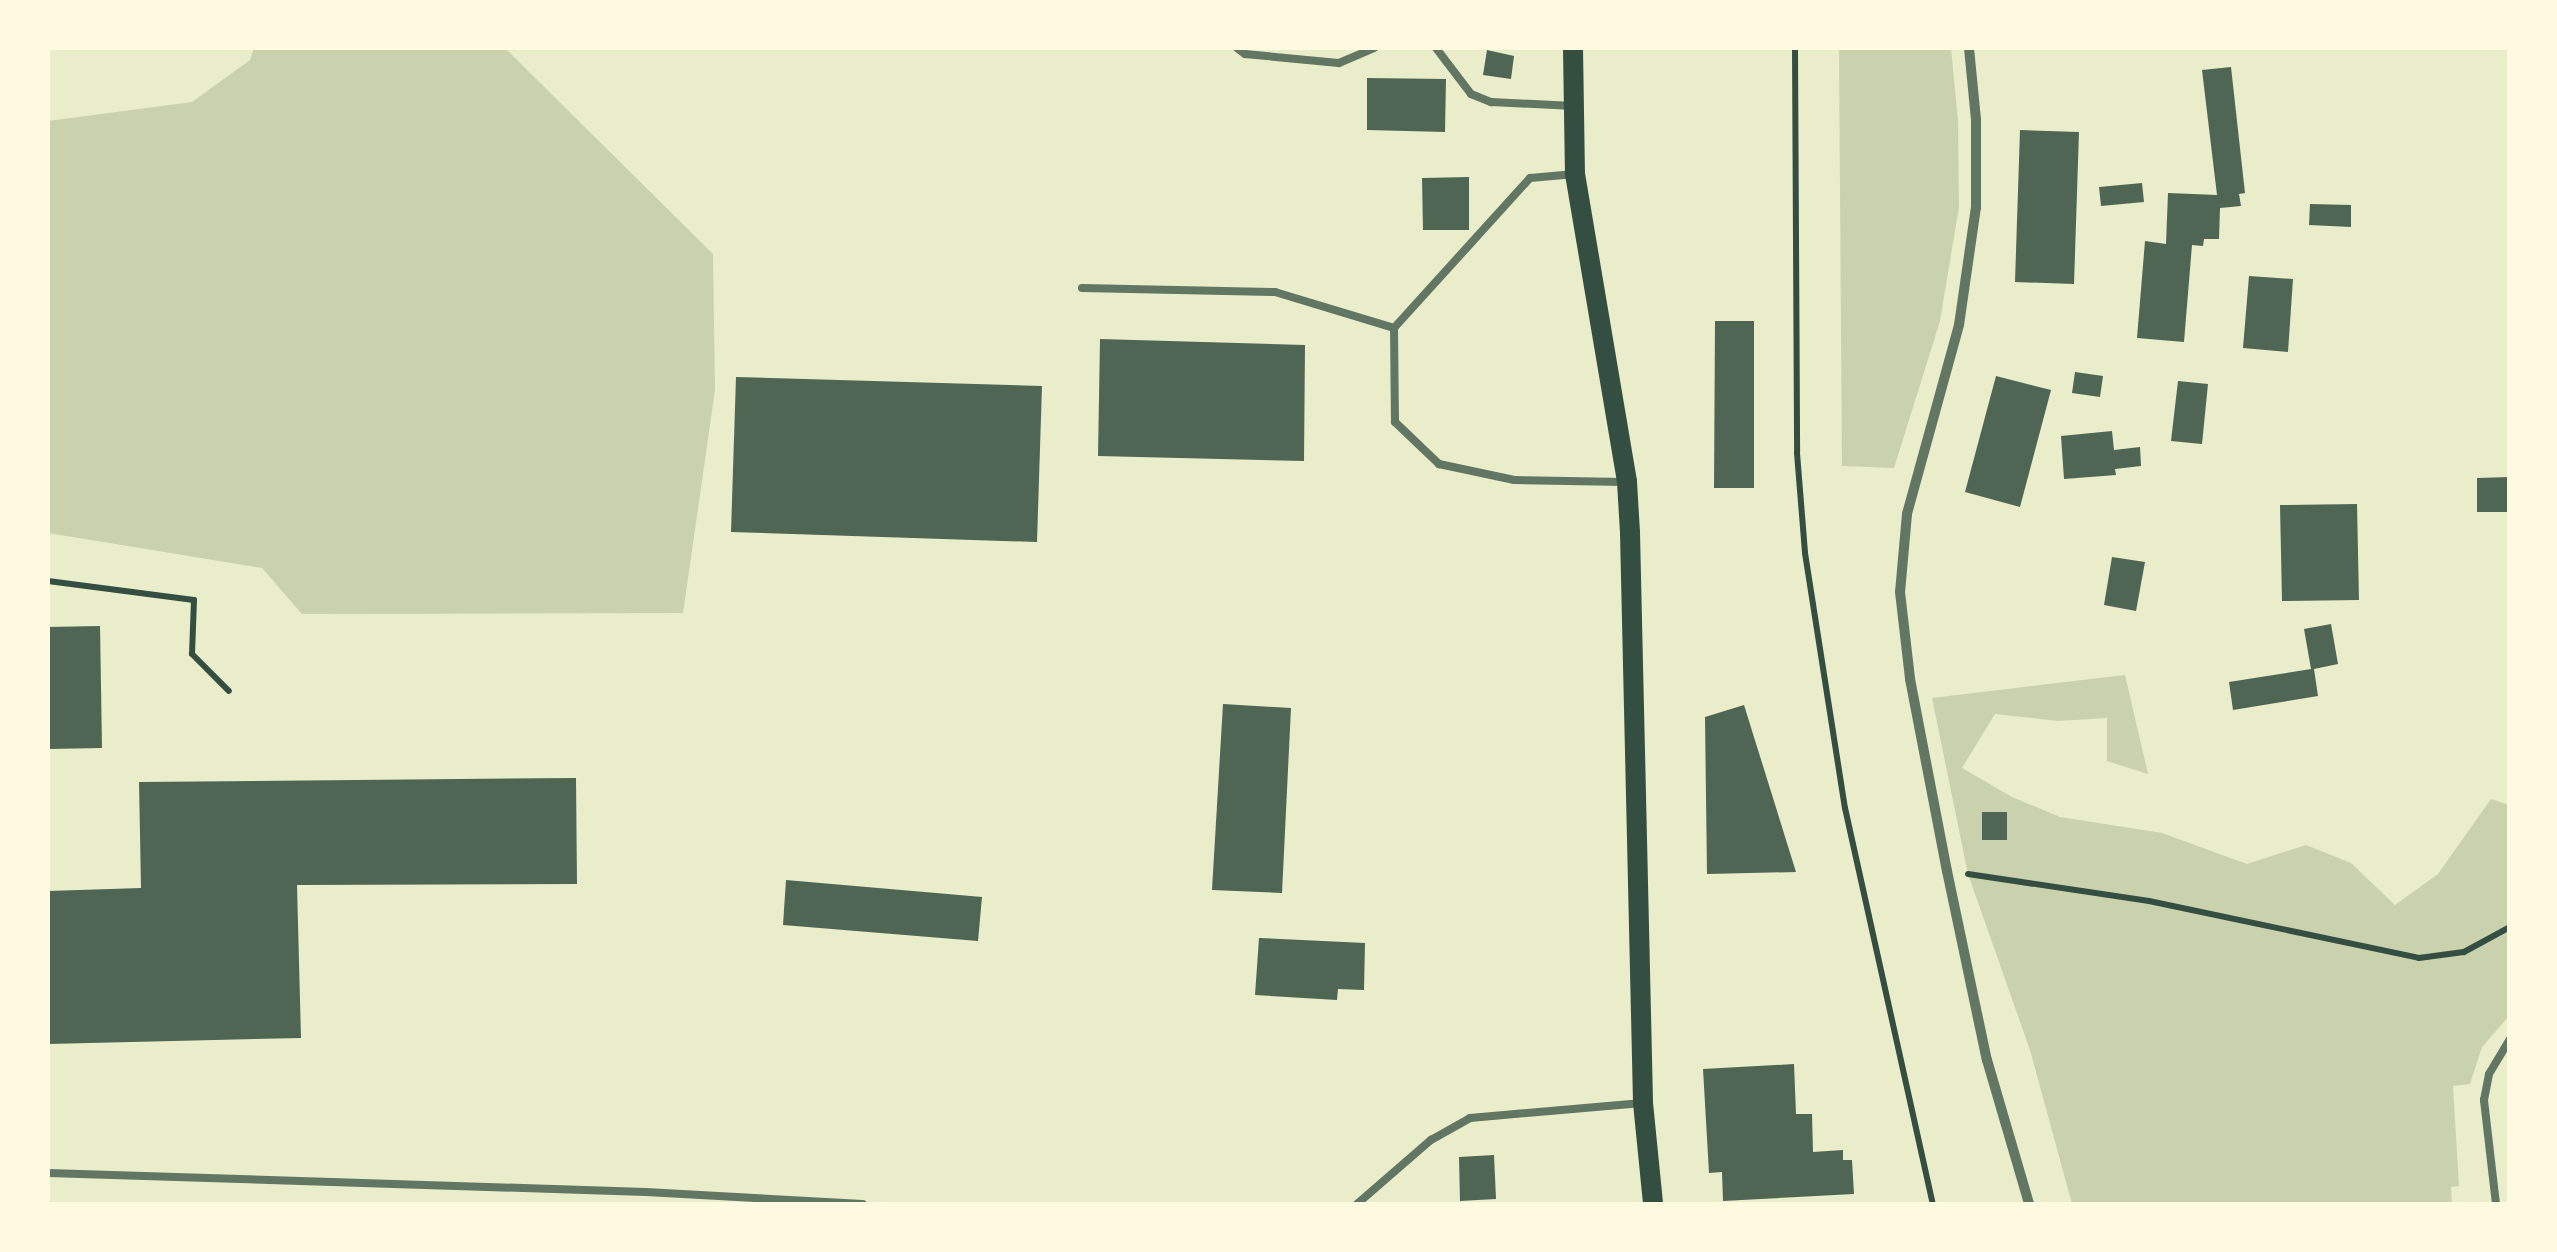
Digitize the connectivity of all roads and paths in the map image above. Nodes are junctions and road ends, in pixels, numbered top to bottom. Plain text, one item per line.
1 (1237, 48) edge
2 (1374, 48) edge
3 (1436, 48) edge
4 (1574, 48) edge
5 (1795, 48) edge
6 (1969, 48) edge
7 (1574, 106) junction
8 (1575, 174) junction
9 (1082, 288) dead end
10 (1394, 328) junction
11 (1627, 482) junction
12 (48, 581) edge
13 (230, 690) dead end
14 (1947, 871) junction
15 (2510, 928) edge
16 (2510, 1040) edge
17 (1644, 1103) junction
18 (48, 1173) edge
19 (863, 1204) edge
20 (1357, 1204) edge
21 (1653, 1204) edge
22 (1933, 1204) edge
23 (2028, 1204) edge
24 (2496, 1204) edge

1 - 2 lane
3 - 7 lane
4 - 7 main road
5 - 22 path
6 - 14 street
7 - 8 main road
8 - 10 lane
8 - 11 main road
9 - 10 lane
10 - 11 lane
11 - 17 main road
12 - 13 path
14 - 15 path
14 - 23 street
16 - 24 lane
17 - 20 lane
17 - 21 main road
18 - 19 lane

